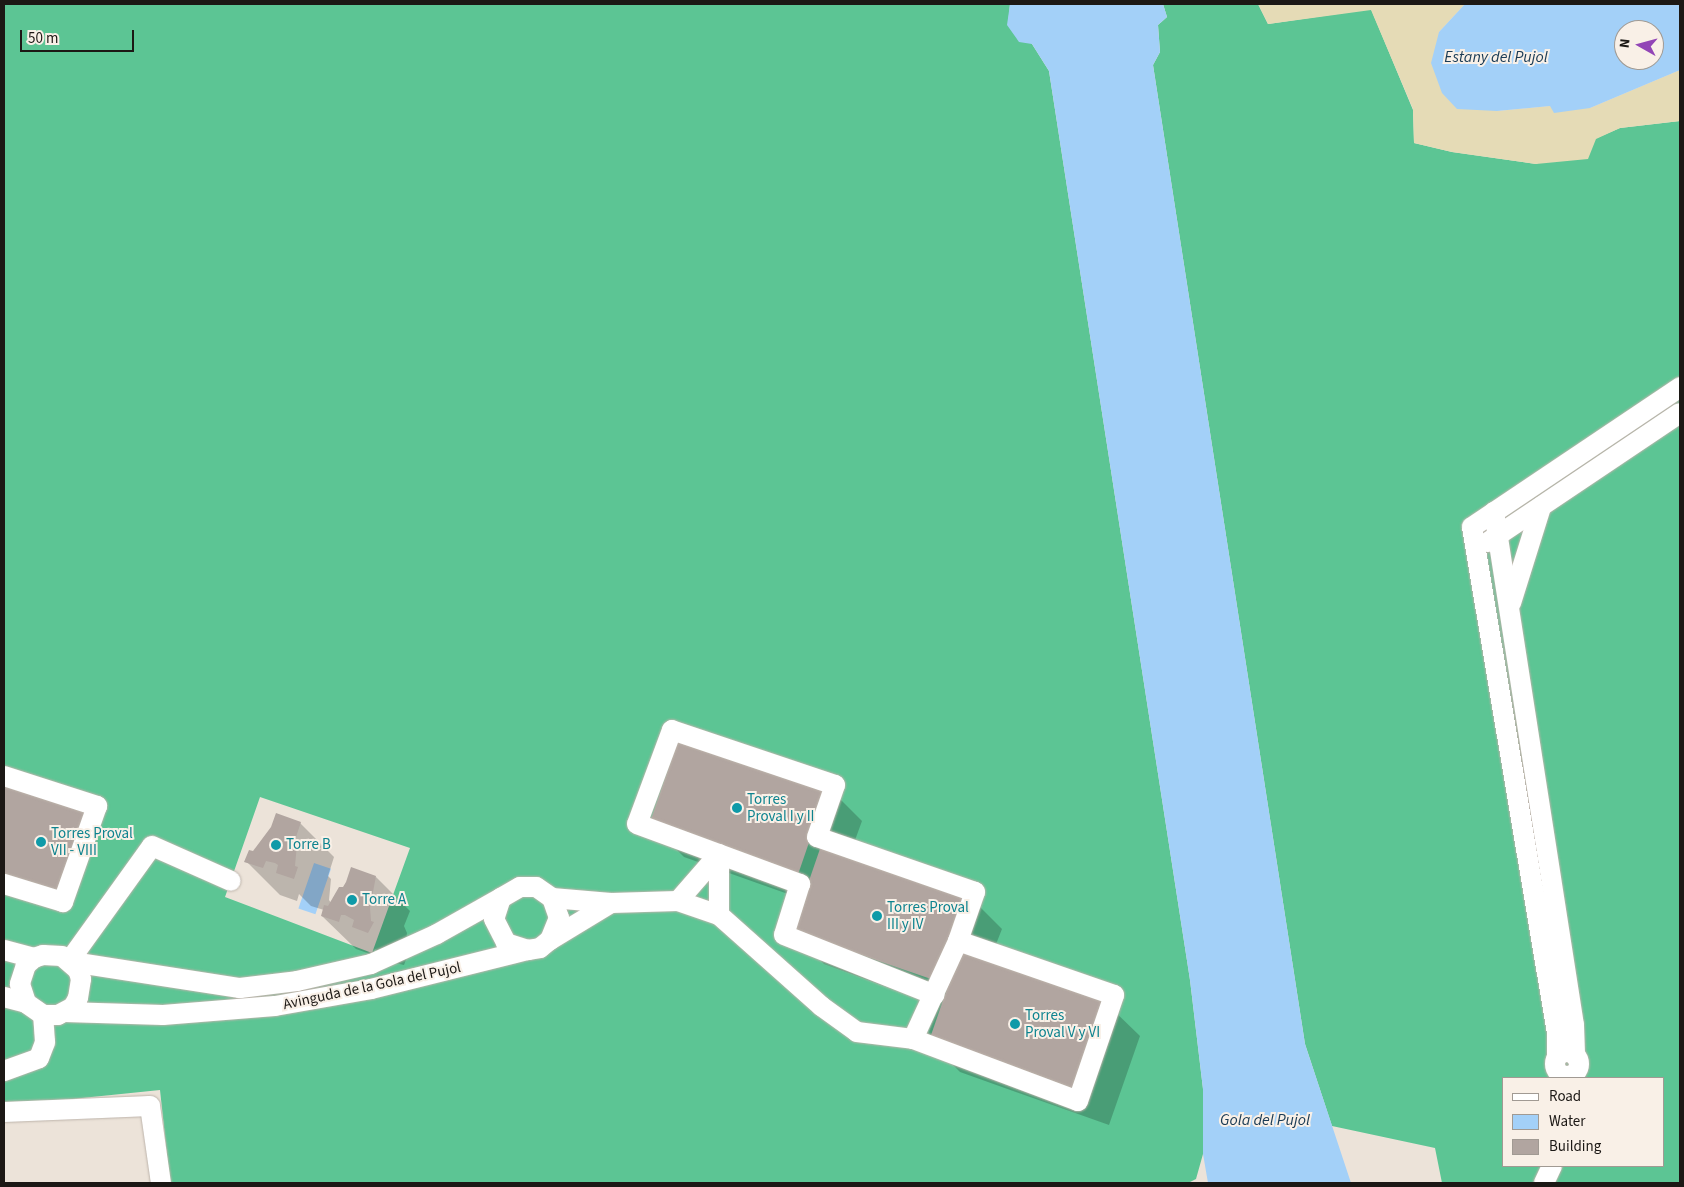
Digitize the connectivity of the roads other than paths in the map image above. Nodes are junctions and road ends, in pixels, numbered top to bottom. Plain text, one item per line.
1 (1680, 387) edge
2 (1680, 413) edge
3 (1541, 506) junction
4 (1494, 512) junction
5 (1498, 536) junction
6 (1476, 550) junction
7 (1509, 607) junction
8 (4, 776) edge
9 (719, 854) junction
10 (231, 881) dead end
11 (4, 884) edge
12 (501, 898) junction
13 (552, 898) junction
14 (678, 901) junction
15 (611, 903) junction
16 (719, 915) junction
17 (550, 940) junction
18 (958, 941) junction
19 (4, 950) edge
20 (528, 950) junction
21 (34, 958) junction
22 (71, 961) junction
23 (935, 995) junction
24 (4, 997) edge
25 (26, 1003) junction
26 (65, 1012) junction
27 (43, 1015) junction
28 (913, 1039) junction
29 (1566, 1069) edge
30 (4, 1071) edge
31 (4, 1112) edge
32 (1552, 1167) edge
33 (161, 1183) edge
34 (1544, 1183) edge

1 - 4 street
2 - 3 street
3 - 5 street
3 - 7 street
4 - 5 street
4 - 6 street
5 - 6 street
5 - 7 street
6 - 29 street
7 - 29 street
8 - 11 street
9 - 14 street
9 - 16 street
9 - 18 street
9 - 23 street
10 - 22 street
12 - 13 street
12 - 20 street
12 - 22 street, Avinguda de la Gola del Pujol
13 - 15 street
13 - 17 street
14 - 15 street
14 - 16 street
15 - 17 street
16 - 28 street
17 - 20 street
18 - 23 street
18 - 28 street
19 - 21 street
20 - 26 street, Avinguda de la Gola del Pujol
21 - 22 street
21 - 25 street
22 - 26 street
23 - 28 street
24 - 25 street
25 - 27 street
26 - 27 street
27 - 30 street
31 - 33 street
32 - 34 street

